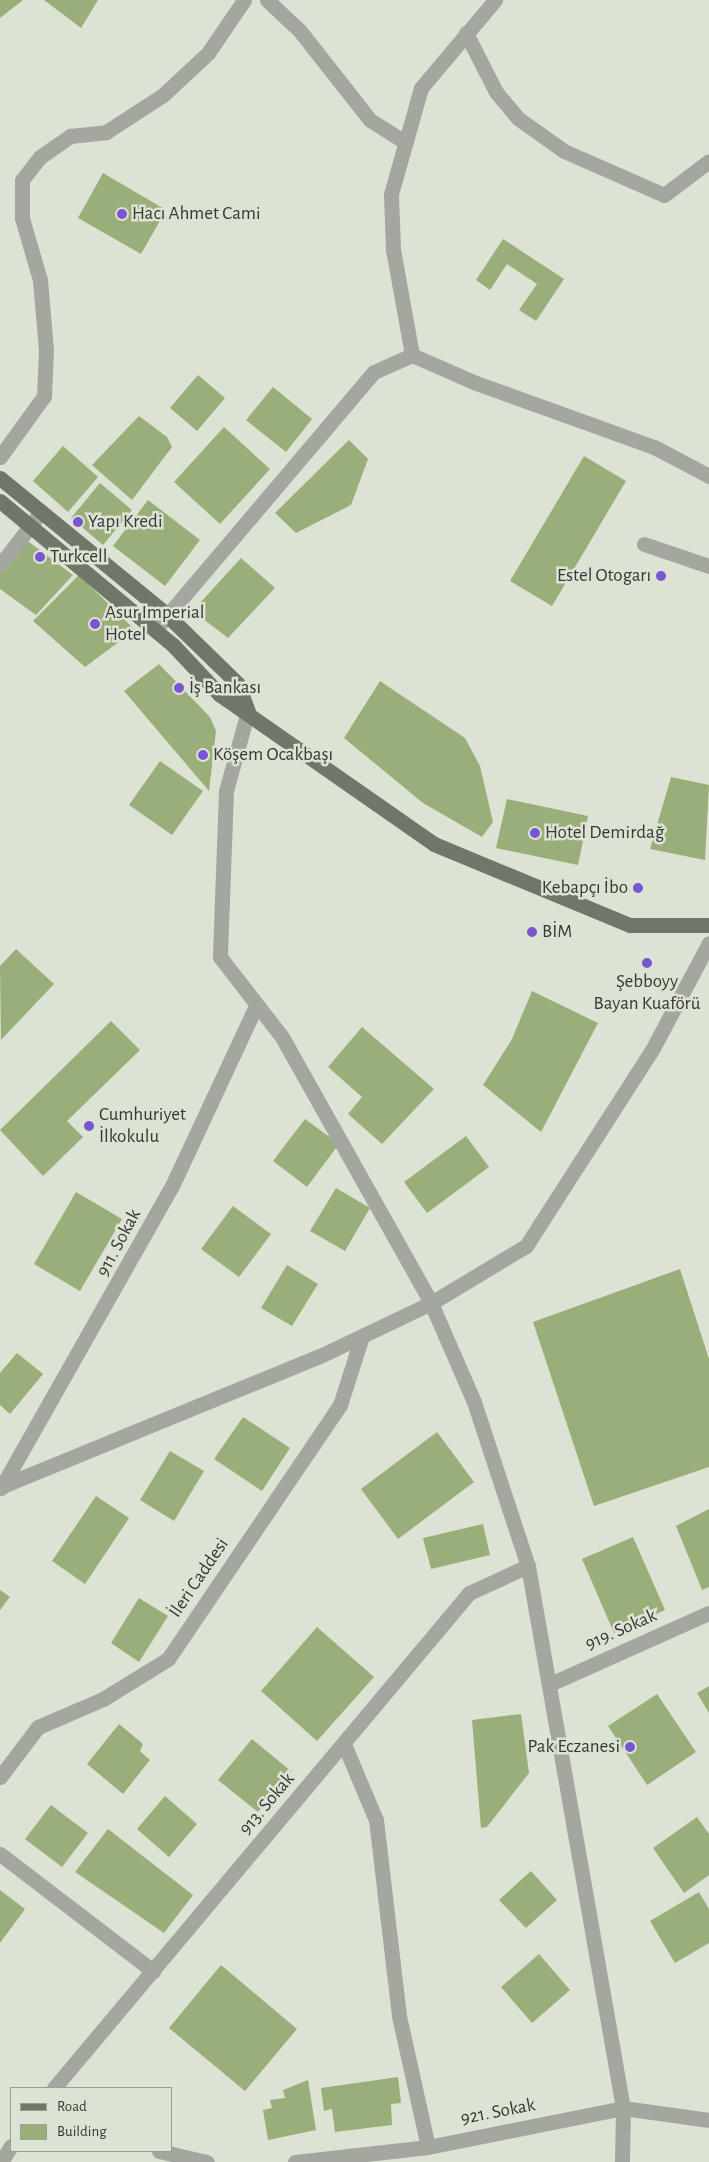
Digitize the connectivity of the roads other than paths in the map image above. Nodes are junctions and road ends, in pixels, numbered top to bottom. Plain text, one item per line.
1 (244, 0) edge
2 (267, 0) edge
3 (495, 0) edge
4 (466, 33) junction
5 (405, 142) junction
6 (709, 161) edge
7 (412, 355) junction
8 (0, 456) edge
9 (709, 476) edge
10 (0, 478) edge
11 (0, 501) edge
12 (41, 512) junction
13 (27, 527) junction
14 (644, 544) dead end
15 (0, 565) edge
16 (709, 566) edge
17 (166, 614) junction
18 (155, 630) junction
19 (248, 711) junction
20 (709, 925) edge
21 (709, 943) edge
22 (256, 1006) junction
23 (432, 1303) junction
24 (362, 1336) junction
25 (1, 1487) edge
26 (528, 1566) junction
27 (709, 1613) edge
28 (550, 1684) junction
29 (344, 1744) junction
30 (0, 1777) edge
31 (0, 1854) edge
32 (153, 1971) junction
33 (55, 2087) edge
34 (623, 2108) junction
35 (709, 2120) edge
36 (428, 2147) junction
37 (10, 2148) edge
38 (163, 2152) edge
39 (1, 2162) edge
40 (207, 2162) edge
41 (295, 2162) edge
42 (622, 2162) edge

1 - 8 street
2 - 5 street
3 - 4 street
4 - 5 street
4 - 6 street
5 - 7 street
7 - 9 street
7 - 17 street
10 - 12 main road
11 - 13 main road
12 - 13 street
12 - 17 main road
13 - 15 street
13 - 18 main road
14 - 16 street
17 - 18 street
17 - 19 main road
18 - 19 main road
19 - 20 main road
19 - 22 street
21 - 23 street
22 - 23 street
22 - 25 street, 911. Sokak
23 - 24 street
23 - 26 street
24 - 25 street
24 - 30 street, İleri Caddesi
26 - 28 street
26 - 29 street, 913. Sokak
27 - 28 street, 919. Sokak
28 - 34 street
29 - 32 street, 913. Sokak
29 - 36 street
31 - 32 street
32 - 33 street, 913. Sokak
34 - 35 street, 921. Sokak
34 - 36 street, 921. Sokak
34 - 42 street
36 - 41 street, 921. Sokak
37 - 39 street
38 - 40 street

